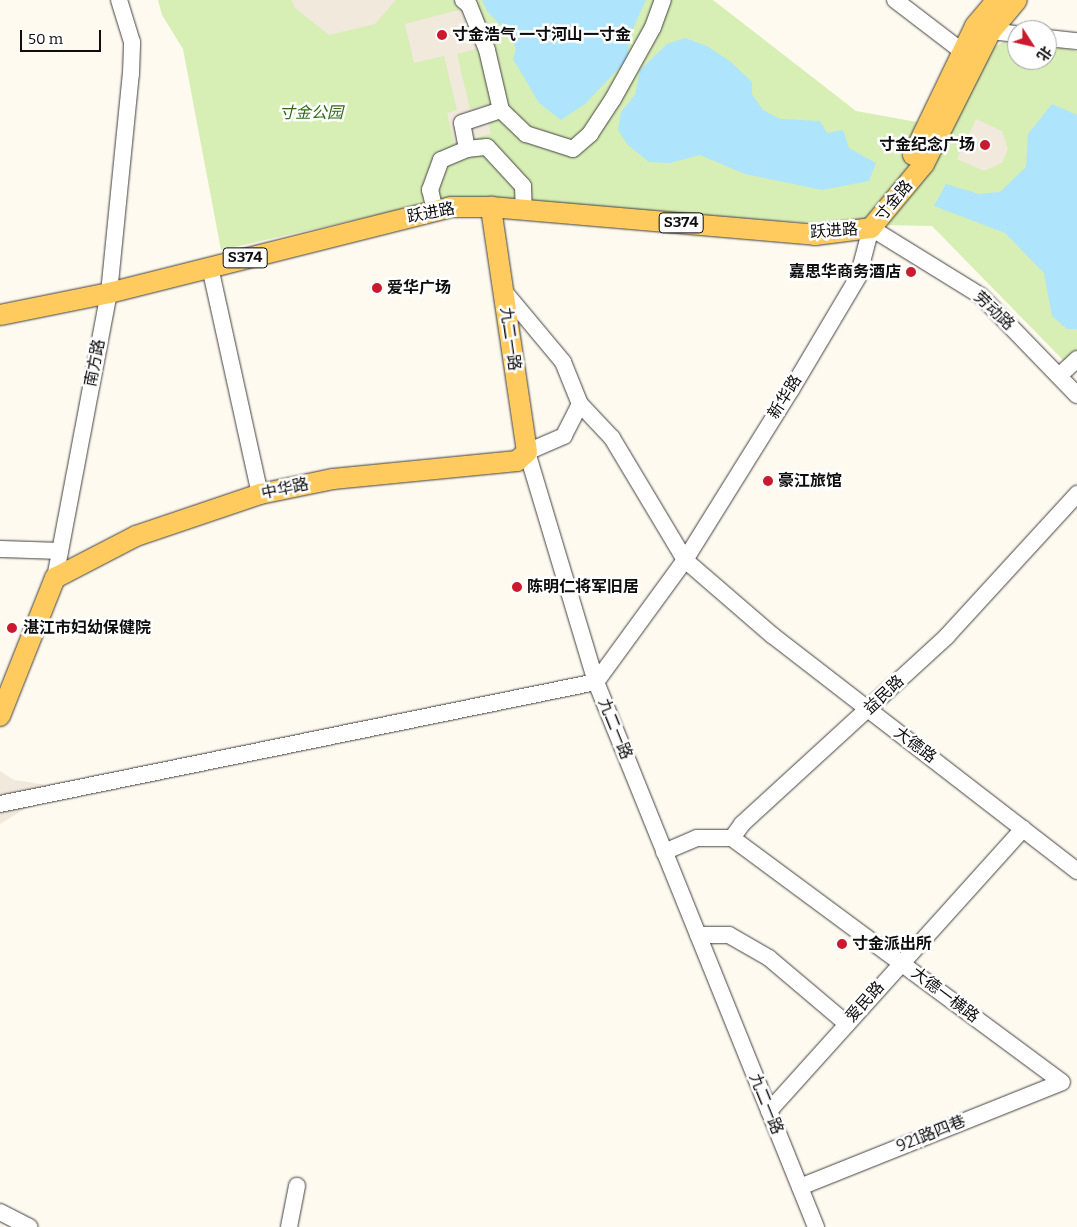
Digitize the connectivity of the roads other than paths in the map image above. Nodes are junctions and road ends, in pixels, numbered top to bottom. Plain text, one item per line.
1 (120, 0) edge
2 (463, 0) edge
3 (662, 0) edge
4 (895, 0) edge
5 (997, 0) edge
6 (1017, 0) edge
7 (991, 31) junction
8 (1007, 33) edge
9 (1057, 39) edge
10 (1077, 42) edge
11 (963, 52) junction
12 (502, 110) junction
13 (467, 148) junction
14 (491, 207) junction
15 (524, 210) junction
16 (435, 211) junction
17 (871, 228) junction
18 (210, 268) junction
19 (503, 290) junction
20 (108, 293) junction
21 (0, 315) edge
22 (1077, 359) edge
23 (1059, 376) junction
24 (1077, 395) edge
25 (580, 404) junction
26 (527, 452) junction
27 (260, 494) junction
28 (1077, 494) edge
29 (0, 550) edge
30 (60, 551) junction
31 (685, 560) junction
32 (55, 578) junction
33 (596, 682) junction
34 (869, 710) junction
35 (0, 716) edge
36 (0, 804) edge
37 (1023, 828) junction
38 (732, 838) junction
39 (664, 852) junction
40 (1077, 871) edge
41 (698, 935) junction
42 (901, 962) junction
43 (847, 1023) junction
44 (1062, 1082) joint
45 (769, 1111) junction
46 (297, 1186) dead end
47 (800, 1187) junction
48 (0, 1212) edge
49 (29, 1227) edge
50 (289, 1227) edge
51 (816, 1227) edge

1 - 20 street, 南方路
2 - 12 street
3 - 12 street
4 - 11 street
5 - 11 main road, 寸金路
6 - 7 main road, 寸金路
7 - 8 street
7 - 17 main road, 寸金路
9 - 10 street
11 - 17 main road, 寸金路
12 - 13 street
13 - 15 street
13 - 16 street
14 - 15 main road, 跃进路 / S374
14 - 16 main road, 跃进路 / S374
14 - 19 main road, 九二一路
15 - 17 main road, 跃进路 / S374
16 - 18 main road, 跃进路 / S374
17 - 23 street, 劳动路
17 - 31 street, 新华路
18 - 20 main road, 跃进路 / S374
18 - 27 street
19 - 25 street
19 - 26 main road, 九二一路
20 - 21 main road, 跃进路 / S374
20 - 30 street, 南方路
22 - 23 street
23 - 24 street, 劳动路
25 - 26 street
25 - 31 street, 大德路
26 - 27 main road, 中华路
26 - 33 street, 九二一路
27 - 32 main road, 中华路
28 - 34 street, 益民路
29 - 30 street
30 - 32 street, 南方路
31 - 33 street, 新华路
31 - 34 street, 大德路
32 - 35 main road, 南方路
33 - 36 street
33 - 39 street, 九二一路
34 - 37 street, 大德路
34 - 38 street, 益民路
37 - 40 street, 大德路
37 - 42 street, 爱民路
38 - 39 street
38 - 42 street, 大德一横路
39 - 41 street, 九二一路
41 - 43 street
41 - 45 street, 九二一路
42 - 43 street, 爱民路
42 - 44 street, 大德一横路
43 - 45 street, 爱民路
44 - 47 street, 921路四巷
45 - 47 street, 九二一路
46 - 50 street
47 - 51 street, 九二一路
48 - 49 street

